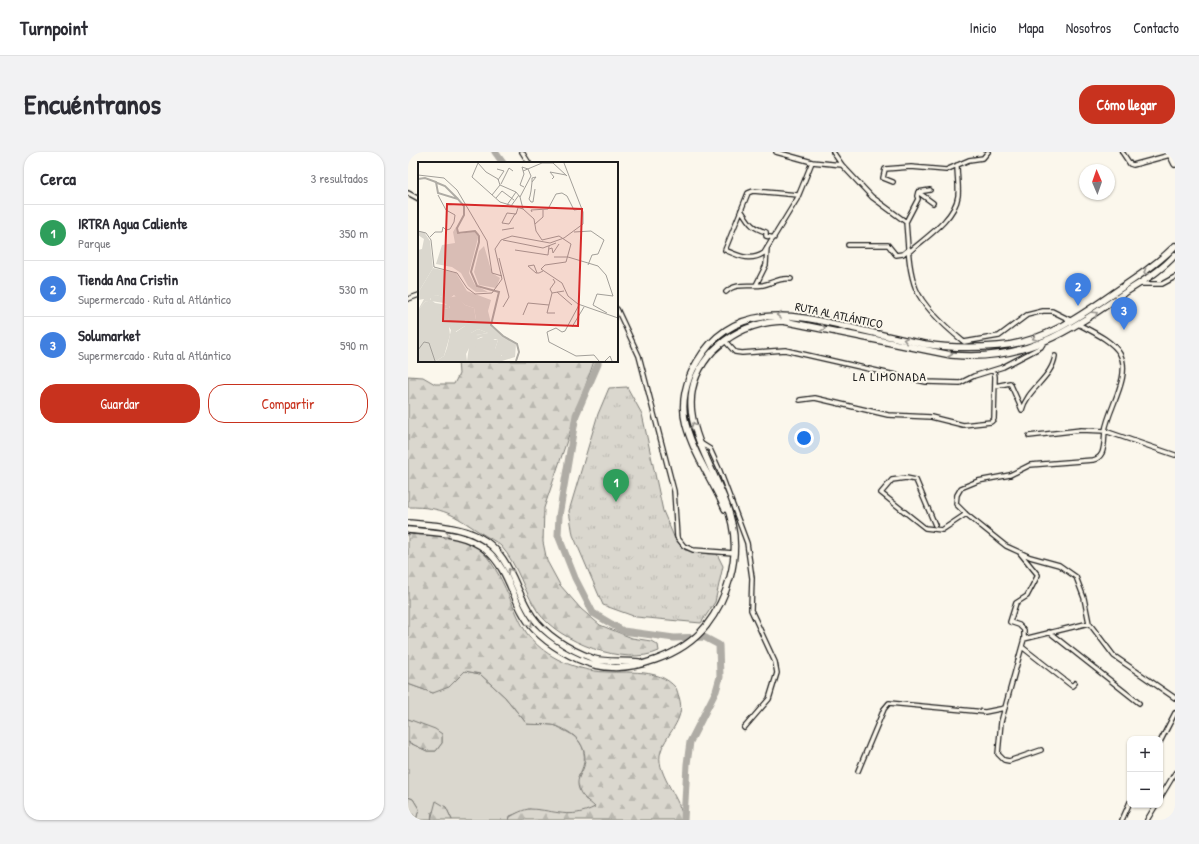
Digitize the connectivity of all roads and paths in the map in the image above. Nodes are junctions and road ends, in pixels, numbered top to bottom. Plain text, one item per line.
1 (522, 152) edge
2 (776, 152) edge
3 (792, 152) edge
4 (833, 152) edge
5 (988, 152) edge
6 (1122, 152) edge
7 (1170, 154) edge
8 (789, 156) junction
9 (528, 162) edge
10 (812, 162) junction
11 (1175, 164) edge
12 (842, 165) junction
13 (957, 165) junction
14 (893, 182) dead end
15 (930, 190) dead end
16 (918, 192) junction
17 (408, 193) edge
18 (798, 195) junction
19 (418, 198) edge
20 (933, 203) dead end
21 (741, 210) junction
22 (906, 222) junction
23 (774, 238) junction
24 (848, 245) dead end
25 (1175, 246) edge
26 (767, 248) junction
27 (909, 250) junction
28 (1175, 256) edge
29 (1175, 277) edge
30 (791, 279) dead end
31 (1138, 284) junction
32 (756, 285) junction
33 (726, 292) dead end
34 (418, 295) edge
35 (408, 298) edge
36 (618, 311) edge
37 (1073, 321) junction
38 (1079, 324) junction
39 (725, 340) junction
40 (1045, 342) junction
41 (1055, 356) dead end
42 (994, 370) junction
43 (995, 386) junction
44 (800, 400) dead end
45 (1105, 431) junction
46 (1029, 436) dead end
47 (700, 444) junction
48 (1175, 455) edge
49 (966, 514) junction
50 (408, 523) edge
51 (934, 525) dead end
52 (408, 530) edge
53 (1018, 551) junction
54 (732, 554) junction
55 (1089, 623) junction
56 (1050, 632) junction
57 (1024, 638) junction
58 (1022, 647) junction
59 (644, 662) junction
60 (1075, 683) dead end
61 (1175, 698) edge
62 (1139, 703) dead end
63 (1005, 708) junction
64 (1175, 713) edge
65 (744, 728) dead end
66 (1163, 736) edge
67 (1041, 750) dead end
68 (858, 771) dead end
69 (1175, 773) edge
70 (1163, 793) edge
71 (1127, 808) edge
72 (1154, 808) edge
73 (1122, 820) edge
74 (1147, 820) edge

1 - 9 street
2 - 8 street
3 - 8 street
4 - 12 street
5 - 13 street
6 - 7 street
7 - 11 highway
8 - 10 street
10 - 12 street
10 - 18 street
12 - 22 street
13 - 14 street
13 - 27 street
15 - 16 street
16 - 20 street
16 - 22 street
17 - 19 street
18 - 21 street
18 - 23 street
21 - 23 street
21 - 26 street
22 - 27 street
23 - 26 street
24 - 27 street
25 -> 37 highway, RUTA AL ATLÁNTICO
26 - 32 street
27 - 37 street
28 - 31 highway, RUTA AL ATLÁNTICO
29 - 31 street
30 - 32 street
38 -> 31 highway, RUTA AL ATLÁNTICO
32 - 33 street
34 - 35 street
36 - 54 street
37 - 38 street
37 -> 54 highway, RUTA AL ATLÁNTICO
38 - 40 highway, RUTA AL ATLÁNTICO
38 - 45 street
39 -> 40 highway, RUTA AL ATLÁNTICO
39 - 42 street
47 -> 39 highway, RUTA AL ATLÁNTICO
40 - 42 street
41 - 43 street
42 - 43 street
43 - 44 street
45 - 46 street
45 - 48 street
45 - 49 street
47 - 54 highway, RUTA AL ATLÁNTICO
47 - 65 street
49 - 51 street
49 - 53 street
59 -> 50 highway, RUTA AL ATLÁNTICO
52 -> 59 highway, RUTA AL ATLÁNTICO
53 - 55 street
53 - 57 street
54 - 59 highway, RUTA AL ATLÁNTICO
55 - 56 street
55 - 61 street
56 - 57 street
56 - 62 street
57 - 58 street
58 - 60 street
58 - 63 street
63 - 67 street
63 - 68 street
64 - 66 street
69 - 70 street
71 - 73 street
72 - 74 street

